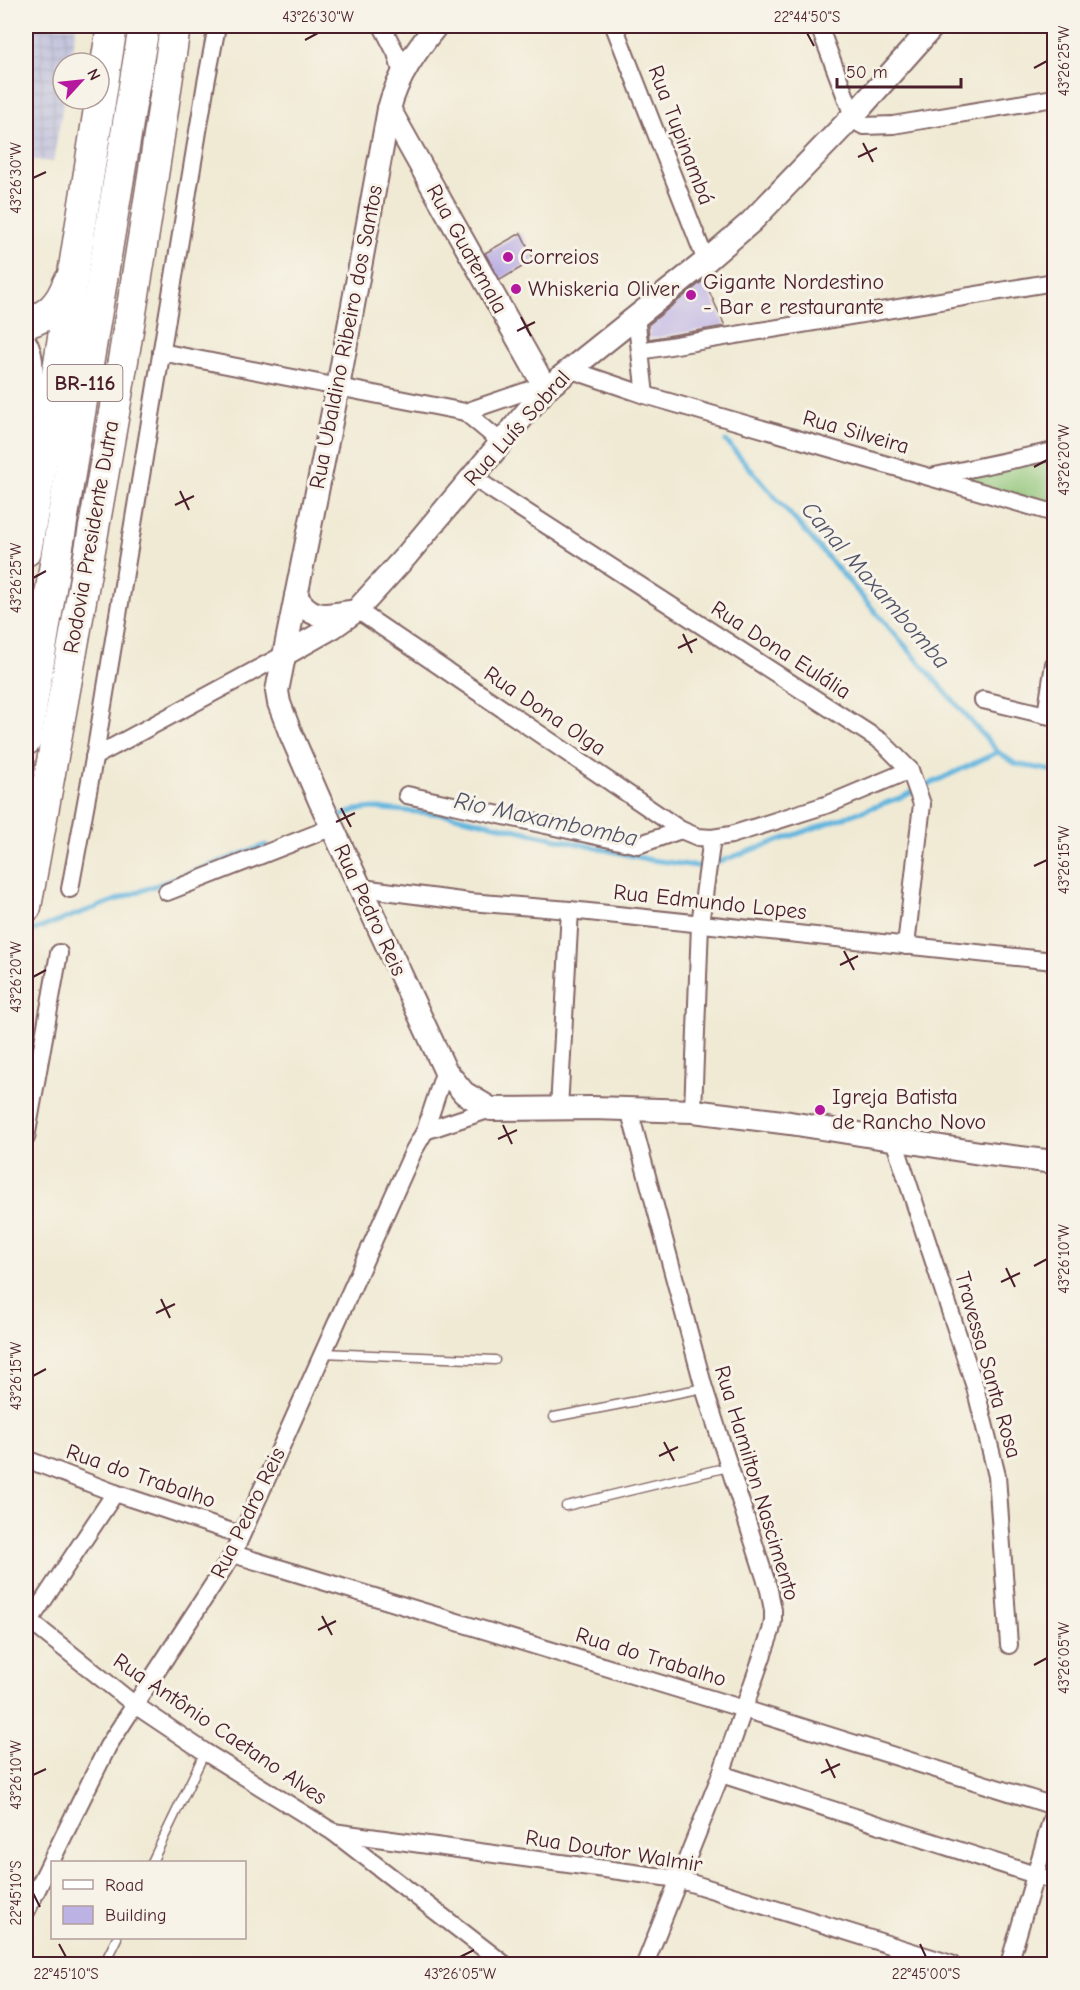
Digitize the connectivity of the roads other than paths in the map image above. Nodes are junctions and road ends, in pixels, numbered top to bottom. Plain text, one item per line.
1 (144, 26) edge
2 (175, 26) edge
3 (185, 26) edge
4 (217, 26) edge
5 (382, 26) edge
6 (436, 26) edge
7 (615, 26) edge
8 (819, 26) edge
9 (933, 26) edge
10 (108, 34) edge
11 (402, 74) junction
12 (1054, 98) edge
13 (165, 100) junction
14 (389, 109) junction
15 (853, 116) junction
16 (706, 261) junction
17 (74, 266) junction
18 (1054, 282) edge
19 (636, 316) junction
20 (26, 323) edge
21 (26, 338) edge
22 (640, 351) junction
23 (161, 352) junction
24 (569, 369) junction
25 (338, 387) junction
26 (545, 387) junction
27 (645, 396) junction
28 (465, 412) junction
29 (26, 424) edge
30 (501, 442) junction
31 (1054, 451) edge
32 (472, 477) junction
33 (931, 477) junction
34 (1054, 513) edge
35 (26, 551) edge
36 (296, 596) junction
37 (357, 610) junction
38 (285, 654) junction
39 (1054, 664) edge
40 (984, 700) dead end
41 (1050, 716) edge
42 (26, 740) edge
43 (94, 757) junction
44 (911, 773) junction
45 (407, 795) dead end
46 (332, 826) junction
47 (681, 830) junction
48 (712, 838) junction
49 (362, 888) junction
50 (70, 889) dead end
51 (167, 892) dead end
52 (26, 902) edge
53 (26, 907) edge
54 (570, 910) junction
55 (700, 924) junction
56 (906, 946) junction
57 (59, 954) dead end
58 (1054, 962) edge
59 (445, 1070) junction
60 (491, 1109) junction
61 (559, 1109) junction
62 (629, 1109) junction
63 (693, 1111) junction
64 (426, 1131) junction
65 (26, 1137) edge
66 (894, 1140) junction
67 (1054, 1162) edge
68 (322, 1353) junction
69 (495, 1360) dead end
70 (704, 1388) junction
71 (554, 1418) dead end
72 (26, 1459) edge
73 (728, 1467) junction
74 (115, 1493) junction
75 (566, 1506) dead end
76 (241, 1535) junction
77 (233, 1554) junction
78 (27, 1620) edge
79 (1009, 1645) dead end
80 (135, 1705) junction
81 (744, 1709) junction
82 (205, 1752) junction
83 (721, 1774) junction
84 (1054, 1809) edge
85 (333, 1832) junction
86 (51, 1861) edge
87 (51, 1861) edge
88 (153, 1861) edge
89 (1035, 1876) junction
90 (678, 1879) junction
91 (1054, 1881) edge
92 (26, 1912) edge
93 (117, 1939) edge
94 (104, 1965) edge
95 (504, 1965) edge
96 (645, 1965) edge
97 (951, 1965) edge
98 (1009, 1965) edge

1 - 42 highway, Rodovia Presidente Dutra / BR-116
2 - 13 highway, Rodovia Presidente Dutra / BR-116
3 - 13 highway
4 - 23 street
5 - 11 street
6 - 11 main road, Rua Ubaldino Ribeiro dos Santos
7 - 16 street, Rua Tupinambá
8 - 15 street
9 - 15 main road, Rua Luís Sobral
10 - 17 highway, BR-116
11 - 14 main road, Rua Ubaldino Ribeiro dos Santos
12 - 15 street
13 - 52 highway, Rodovia Presidente Dutra / BR-116
14 - 25 main road, Rua Ubaldino Ribeiro dos Santos
14 - 26 main road, Rua Guatemala
15 - 16 main road, Rua Luís Sobral
16 - 19 main road, Rua Luís Sobral
17 - 20 highway
17 - 35 highway, BR-116
18 - 22 street
19 - 22 street
19 - 24 main road, Rua Luís Sobral
21 - 29 street
22 - 27 street
23 - 25 street
23 - 43 street
24 - 26 main road, Rua Luís Sobral
24 - 27 street, Rua Silveira
25 - 28 street
25 - 36 main road, Rua Ubaldino Ribeiro dos Santos
26 - 28 street
26 - 30 main road, Rua Luís Sobral
27 - 33 street, Rua Silveira
28 - 30 street
30 - 32 main road, Rua Luís Sobral
31 - 33 street
32 - 37 main road, Rua Luís Sobral
32 - 44 street, Rua Dona Eulália
33 - 34 street, Rua Silveira
36 - 37 main road
36 - 38 main road, Rua Ubaldino Ribeiro dos Santos
37 - 38 main road, Rua Luís Sobral
37 - 47 street, Rua Dona Olga
38 - 43 street, Rua Luís Sobral
38 - 46 main road, Rua Pedro Reis
39 - 41 street
40 - 41 street
43 - 50 street
44 - 48 street, Rua Dona Olga
44 - 56 street, Rua Dona Eulália
45 - 47 street
46 - 49 main road, Rua Pedro Reis
46 - 51 street
47 - 48 street, Rua Dona Olga
48 - 55 street
49 - 54 street, Rua Edmundo Lopes
49 - 59 main road, Rua Pedro Reis
52 - 53 highway, Rodovia Presidente Dutra / BR-116
54 - 55 street, Rua Edmundo Lopes
54 - 61 street
55 - 56 street, Rua Edmundo Lopes
55 - 63 street
56 - 58 street, Rua Edmundo Lopes
57 - 65 street
59 - 60 main road
59 - 64 street, Rua Pedro Reis
60 - 61 main road
60 - 64 street
61 - 62 main road
62 - 63 main road
62 - 70 street, Rua Hamilton Nascimento
63 - 66 main road
64 - 68 street, Rua Pedro Reis
66 - 67 main road
66 - 79 street, Travessa Santa Rosa
68 - 69 lane
68 - 76 street, Rua Pedro Reis
70 - 71 lane
70 - 73 street, Rua Hamilton Nascimento
72 - 74 street, Rua do Trabalho
73 - 75 lane
73 - 81 street, Rua Hamilton Nascimento
74 - 76 street, Rua do Trabalho
74 - 78 street
76 - 77 street, Rua Pedro Reis
77 - 80 street, Rua Pedro Reis
77 - 81 street, Rua do Trabalho
78 - 80 street, Rua Antônio Caetano Alves
80 - 82 street, Rua Antônio Caetano Alves
80 - 87 street, Rua Pedro Reis
81 - 83 street, Rua Hamilton Nascimento
81 - 84 street, Rua do Trabalho
82 - 85 street, Rua Antônio Caetano Alves
82 - 88 lane
83 - 89 street
83 - 90 street, Rua Hamilton Nascimento
84 - 89 street
85 - 90 street, Rua Doutor Walmir
85 - 95 street, Rua Antônio Caetano Alves
86 - 92 street, Rua Pedro Reis
89 - 91 street
89 - 98 street
90 - 96 street, Rua Hamilton Nascimento
90 - 97 street, Rua Doutor Walmir
93 - 94 lane

